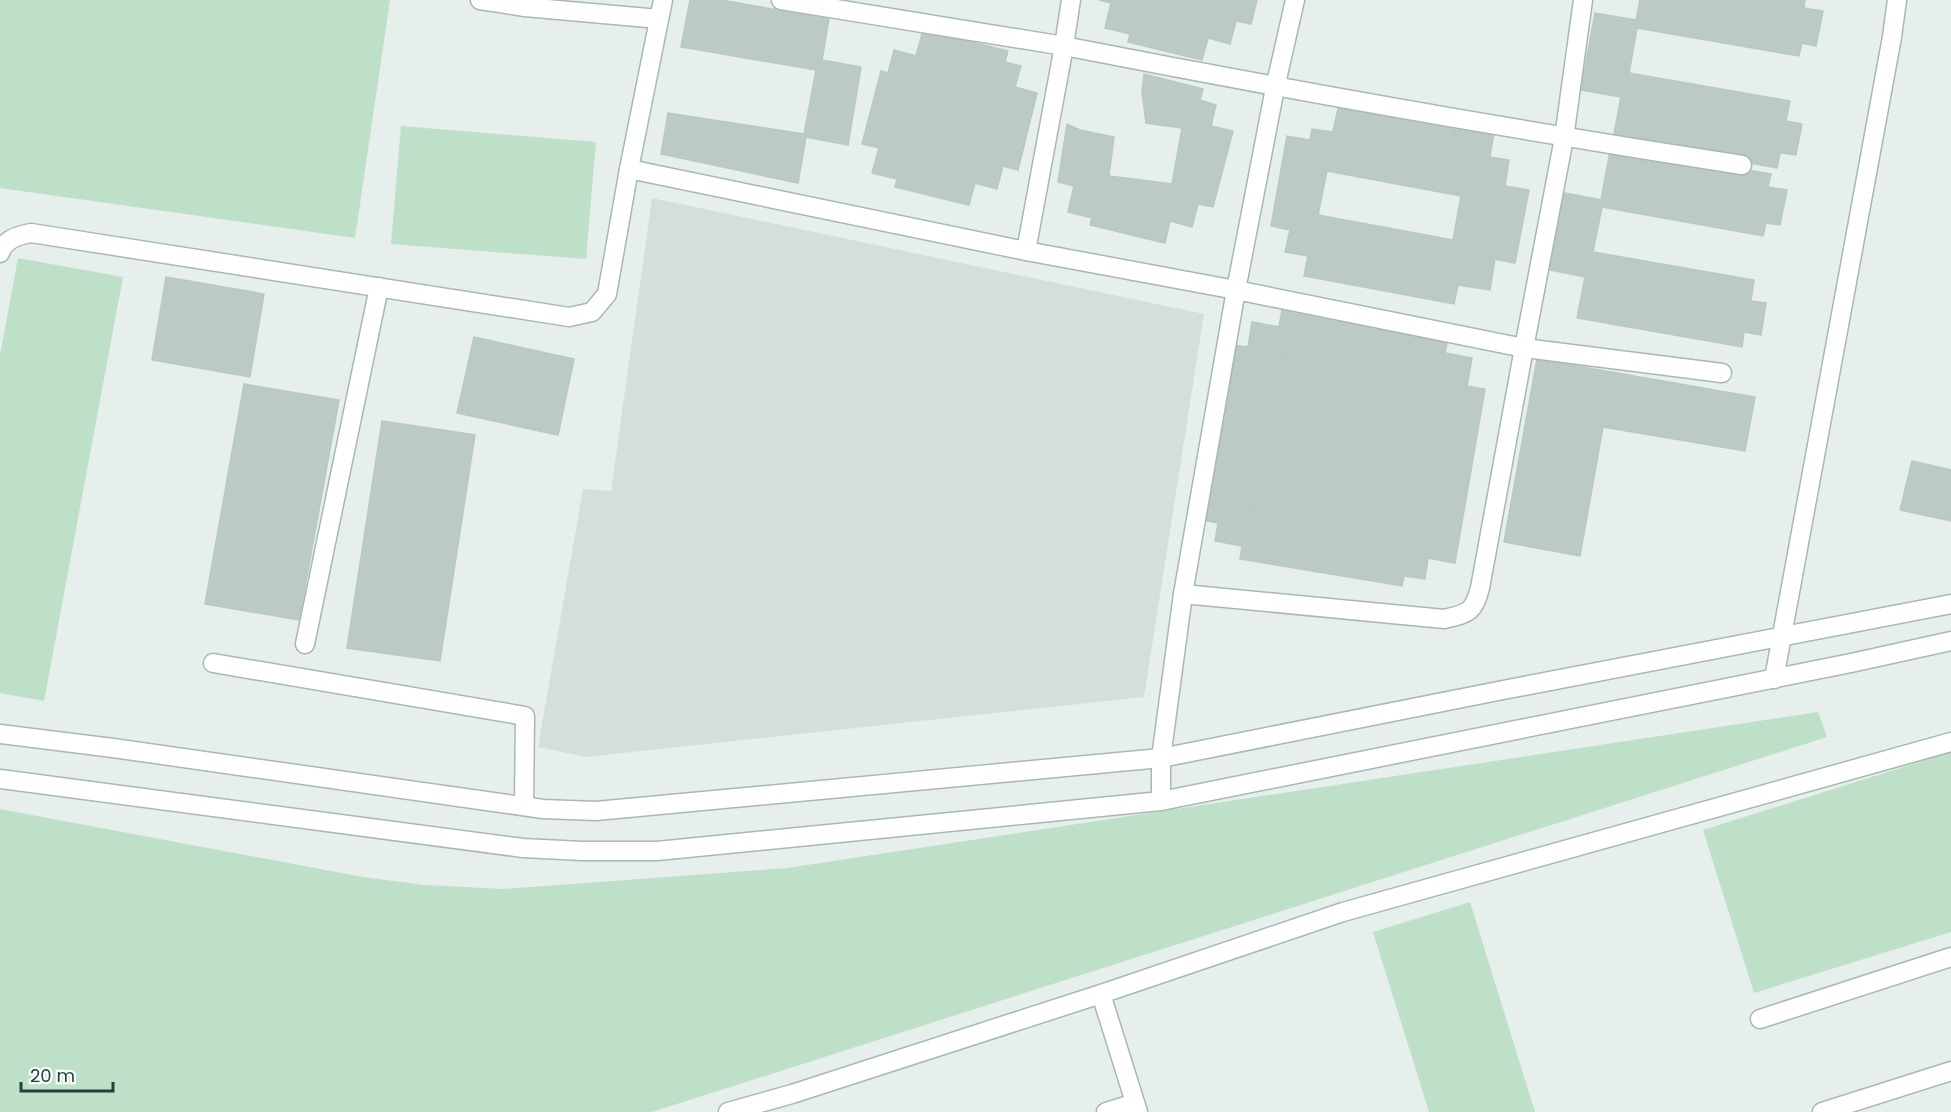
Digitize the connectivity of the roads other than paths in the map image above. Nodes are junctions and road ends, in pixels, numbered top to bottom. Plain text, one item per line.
1 (480, 0) edge
2 (663, 0) edge
3 (781, 0) edge
4 (1071, 0) edge
5 (1295, 0) edge
6 (1583, 0) edge
7 (1897, 0) edge
8 (659, 19) junction
9 (1064, 46) junction
10 (1275, 88) junction
11 (1564, 138) junction
12 (1742, 165) dead end
13 (629, 170) junction
14 (1026, 251) junction
15 (0, 253) edge
16 (379, 287) junction
17 (1236, 291) junction
18 (1524, 348) junction
19 (1722, 373) dead end
20 (1183, 594) junction
21 (1951, 604) edge
22 (1782, 638) junction
23 (1951, 640) edge
24 (305, 644) dead end
25 (213, 663) dead end
26 (1774, 679) junction
27 (0, 734) edge
28 (1951, 742) edge
29 (1161, 758) junction
30 (0, 779) edge
31 (1161, 801) junction
32 (525, 806) junction
33 (1951, 957) edge
34 (1101, 994) junction
35 (1760, 1019) dead end
36 (1951, 1071) edge
37 (1137, 1107) edge
38 (728, 1112) edge
39 (1106, 1112) edge
40 (1822, 1112) edge

1 - 8 street
2 - 8 street
3 - 9 street
4 - 9 street
5 - 10 street
6 - 11 street
7 - 22 street
8 - 13 street
9 - 10 street
9 - 14 street
10 - 11 street
10 - 17 street
11 - 12 street
11 - 18 street
13 - 14 street
13 - 16 street
14 - 17 street
15 - 16 street
16 - 24 street
17 - 18 street
17 - 20 street
18 - 19 street
18 - 20 street
20 - 29 street
21 - 22 street
22 - 26 street
22 - 29 street
23 - 26 street
25 - 32 street
26 - 31 street
27 - 32 street
28 - 34 street
29 - 31 street
29 - 32 street
30 - 31 street
33 - 35 street
34 - 37 street
34 - 38 street
36 - 40 street
37 - 39 street

